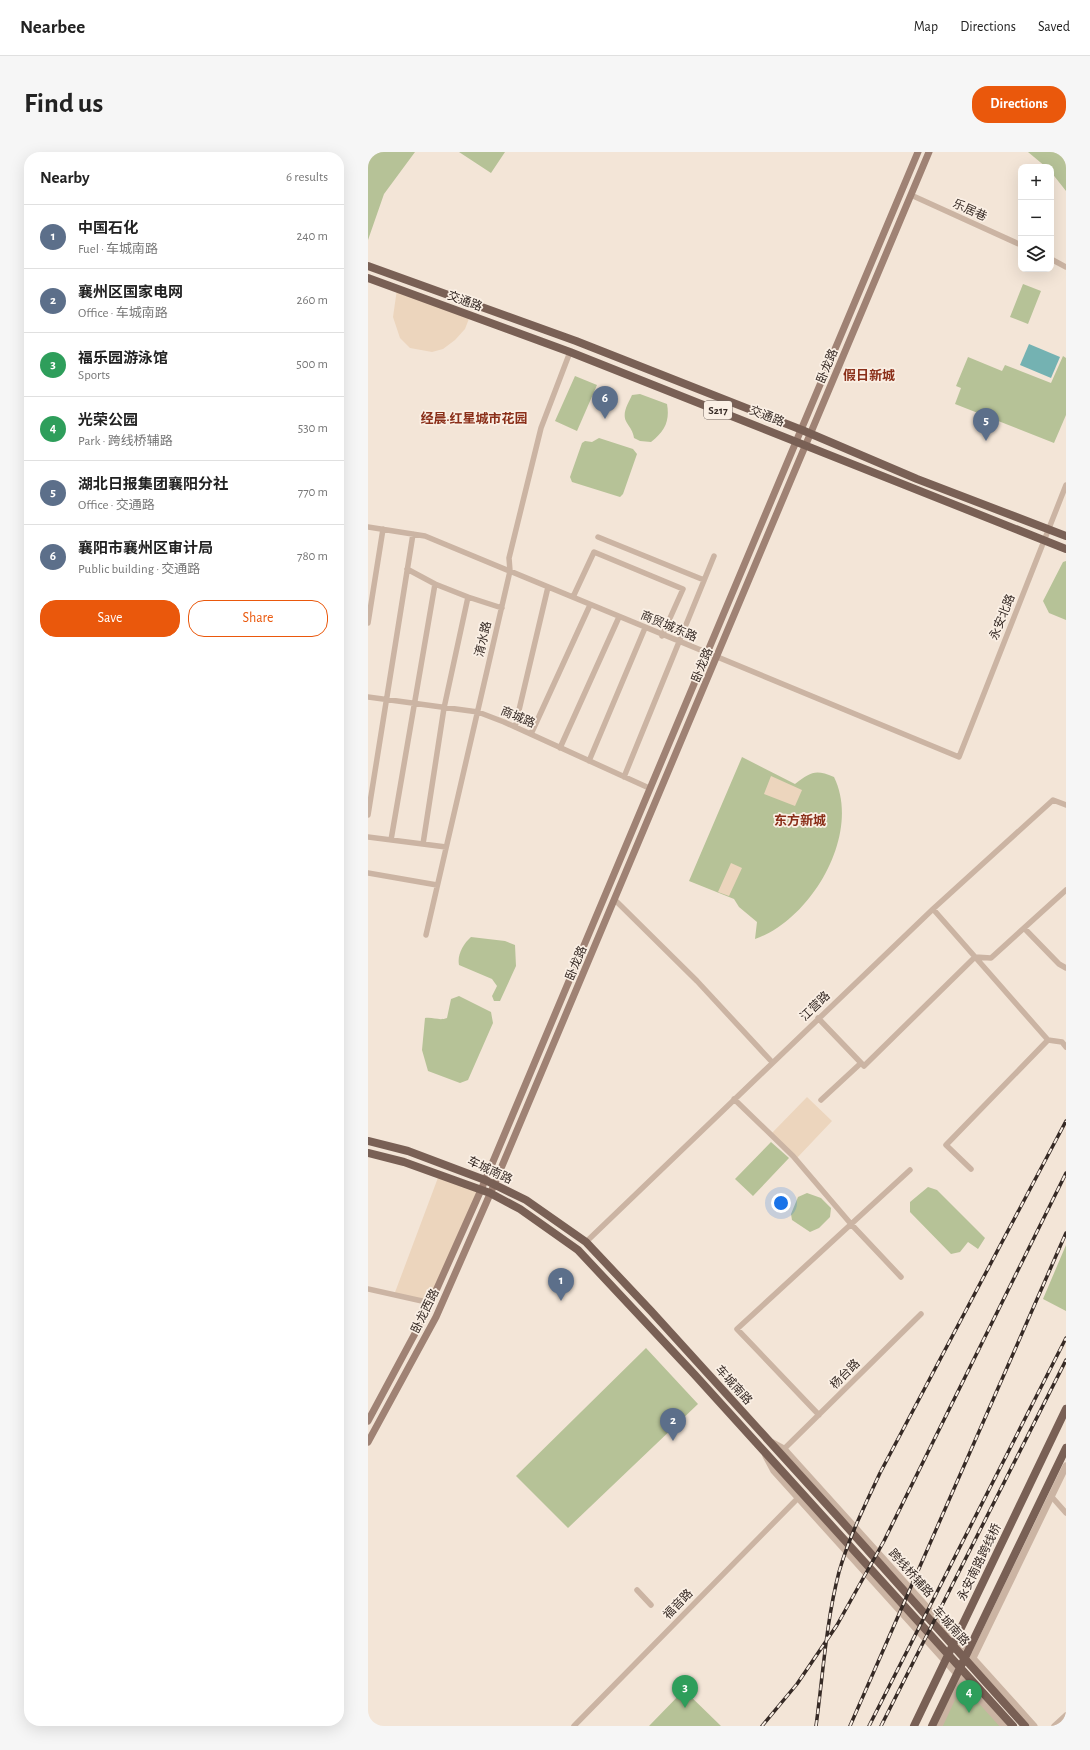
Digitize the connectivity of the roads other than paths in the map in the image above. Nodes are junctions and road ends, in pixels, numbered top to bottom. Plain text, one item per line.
1 (918, 152) edge
2 (929, 152) edge
3 (910, 195) junction
4 (1018, 244) edge
5 (1054, 261) edge
6 (368, 266) edge
7 (1066, 267) edge
8 (368, 278) edge
9 (570, 352) junction
10 (802, 430) junction
11 (811, 434) junction
12 (798, 441) junction
13 (806, 445) junction
14 (1066, 485) edge
15 (368, 527) edge
16 (1049, 528) junction
17 (383, 529) junction
18 (413, 534) junction
19 (598, 536) dead end
20 (1066, 536) edge
21 (1044, 540) junction
22 (1066, 549) edge
23 (714, 556) dead end
24 (407, 569) junction
25 (510, 571) junction
26 (704, 580) junction
27 (435, 584) junction
28 (548, 587) junction
29 (468, 597) junction
30 (573, 597) junction
31 (590, 605) junction
32 (502, 608) junction
33 (619, 617) junction
34 (368, 623) edge
35 (645, 628) junction
36 (662, 636) junction
37 (679, 642) junction
38 (707, 654) junction
39 (717, 658) junction
40 (368, 697) edge
41 (386, 700) junction
42 (415, 704) junction
43 (444, 708) junction
44 (478, 712) junction
45 (515, 727) junction
46 (531, 734) junction
47 (560, 748) junction
48 (959, 757) joint
49 (589, 761) junction
50 (624, 777) junction
51 (650, 788) junction
52 (1066, 805) edge
53 (368, 815) edge
54 (368, 837) edge
55 (391, 840) junction
56 (423, 844) junction
57 (446, 847) junction
58 (368, 873) edge
59 (437, 886) junction
60 (1066, 891) edge
61 (615, 900) junction
62 (933, 909) junction
63 (1024, 928) junction
64 (426, 935) dead end
65 (975, 957) junction
66 (1066, 968) edge
67 (818, 1018) junction
68 (1048, 1040) junction
69 (1066, 1047) edge
70 (772, 1062) junction
71 (861, 1063) junction
72 (734, 1099) junction
73 (821, 1100) dead end
74 (368, 1141) edge
75 (368, 1153) edge
76 (971, 1169) dead end
77 (910, 1170) dead end
78 (485, 1180) junction
79 (494, 1186) junction
80 (481, 1190) junction
81 (490, 1193) junction
82 (851, 1224) junction
83 (586, 1242) junction
84 (901, 1277) dead end
85 (368, 1289) edge
86 (431, 1304) junction
87 (921, 1314) dead end
88 (1066, 1409) edge
89 (819, 1415) junction
90 (368, 1421) edge
91 (767, 1440) junction
92 (368, 1442) edge
93 (1066, 1448) edge
94 (784, 1450) junction
95 (764, 1452) junction
96 (1066, 1466) edge
97 (1051, 1496) junction
98 (798, 1498) junction
99 (1066, 1513) edge
100 (637, 1590) dead end
101 (652, 1605) dead end
102 (973, 1658) junction
103 (961, 1679) junction
104 (1066, 1715) edge
105 (574, 1726) edge
106 (914, 1726) edge
107 (932, 1726) edge
108 (940, 1726) edge
109 (1004, 1726) edge
110 (1013, 1726) edge
111 (1025, 1726) edge
112 (1034, 1726) edge
113 (1054, 1726) edge

1 - 10 main road, 卧龙路
2 - 3 main road, 卧龙路
3 - 4 street, 乐居巷
3 - 11 main road, 卧龙路
5 - 7 street
6 - 10 main road, 交通路 / S217
8 - 9 main road, 交通路 / S217
9 - 12 main road, 交通路 / S217
9 - 25 street, 淯水路
10 - 11 main road, 交通路 / S217
10 - 12 main road, 卧龙路
11 - 13 main road, 卧龙路
11 - 16 main road, 交通路 / S217
12 - 13 main road, 交通路 / S217
12 - 38 main road, 卧龙路
13 - 21 main road, 交通路 / S217
13 - 39 main road, 卧龙路
14 - 16 street, 永安北路
15 - 17 street, 商贸城东路
16 - 20 main road, 交通路 / S217
16 - 21 street, 永安北路
17 - 18 street, 商贸城东路
17 - 34 street
18 - 24 street
18 - 25 street, 商贸城东路
19 - 26 street
21 - 22 main road, 交通路 / S217
21 - 48 street, 永安北路
23 - 26 street
24 - 27 street
24 - 41 street
25 - 28 street, 商贸城东路
25 - 32 street, 淯水路
26 - 37 street
27 - 29 street
27 - 42 street
28 - 30 street, 商贸城东路
28 - 45 street
29 - 32 street
29 - 43 street
30 - 31 street, 商贸城东路
30 - 36 street
31 - 33 street, 商贸城东路
31 - 46 street
32 - 44 street, 淯水路
33 - 35 street, 商贸城东路
33 - 47 street
35 - 36 street, 商贸城东路
35 - 49 street
36 - 37 street, 商贸城东路
37 - 38 street, 商贸城东路
37 - 50 street
38 - 39 street, 商贸城东路
38 - 51 main road, 卧龙路
39 - 48 street, 商贸城东路
39 - 61 main road, 卧龙路
40 - 41 street, 商城路
41 - 42 street, 商城路
41 - 53 street
42 - 43 street, 商城路
42 - 55 street
43 - 44 street, 商城路
43 - 56 street
44 - 45 street, 商城路
44 - 57 street, 淯水路
45 - 46 street, 商城路
46 - 47 street, 商城路
47 - 49 street, 商城路
49 - 50 street, 商城路
50 - 51 street, 商城路
51 - 78 main road, 卧龙路
52 - 62 street, 江营路
54 - 55 street
55 - 56 street
56 - 57 street
57 - 59 street, 淯水路
58 - 59 street
59 - 64 street, 淯水路
60 - 63 street
61 - 70 street
61 - 79 main road, 卧龙路
62 - 65 street
62 - 67 street, 江营路
63 - 65 street
63 - 66 street
65 - 68 street
65 - 71 street
67 - 70 street, 江营路
67 - 71 street
68 - 69 street
68 - 76 street
70 - 72 street, 江营路
71 - 73 street
72 - 82 street
72 - 83 street, 江营路
74 - 78 main road, 车城南路
75 - 80 main road, 车城南路
77 - 82 street
78 - 79 main road, 车城南路
78 - 80 main road, 卧龙西路
79 - 81 main road, 卧龙西路
79 - 83 main road, 车城南路
80 - 81 main road, 车城南路
80 - 86 main road, 卧龙西路
81 - 92 main road, 卧龙西路
81 - 95 main road, 车城南路
82 - 84 street
82 - 89 street
83 - 91 main road, 车城南路
85 - 86 street
86 - 90 main road, 卧龙西路
87 - 89 street, 杨台路
88 - 106 main road, 永安南路跨线桥
89 - 94 street, 杨台路
91 - 94 street, 跨线桥辅路
91 - 111 main road, 车城南路
93 - 107 main road
94 - 102 street, 跨线桥辅路
95 - 98 street
95 - 110 main road, 车城南路
96 - 97 street
97 - 99 street
97 - 102 street
98 - 103 street
98 - 105 street, 福音路
100 - 101 street
102 - 112 street, 跨线桥辅路
103 - 108 street
103 - 109 street
104 - 113 street

